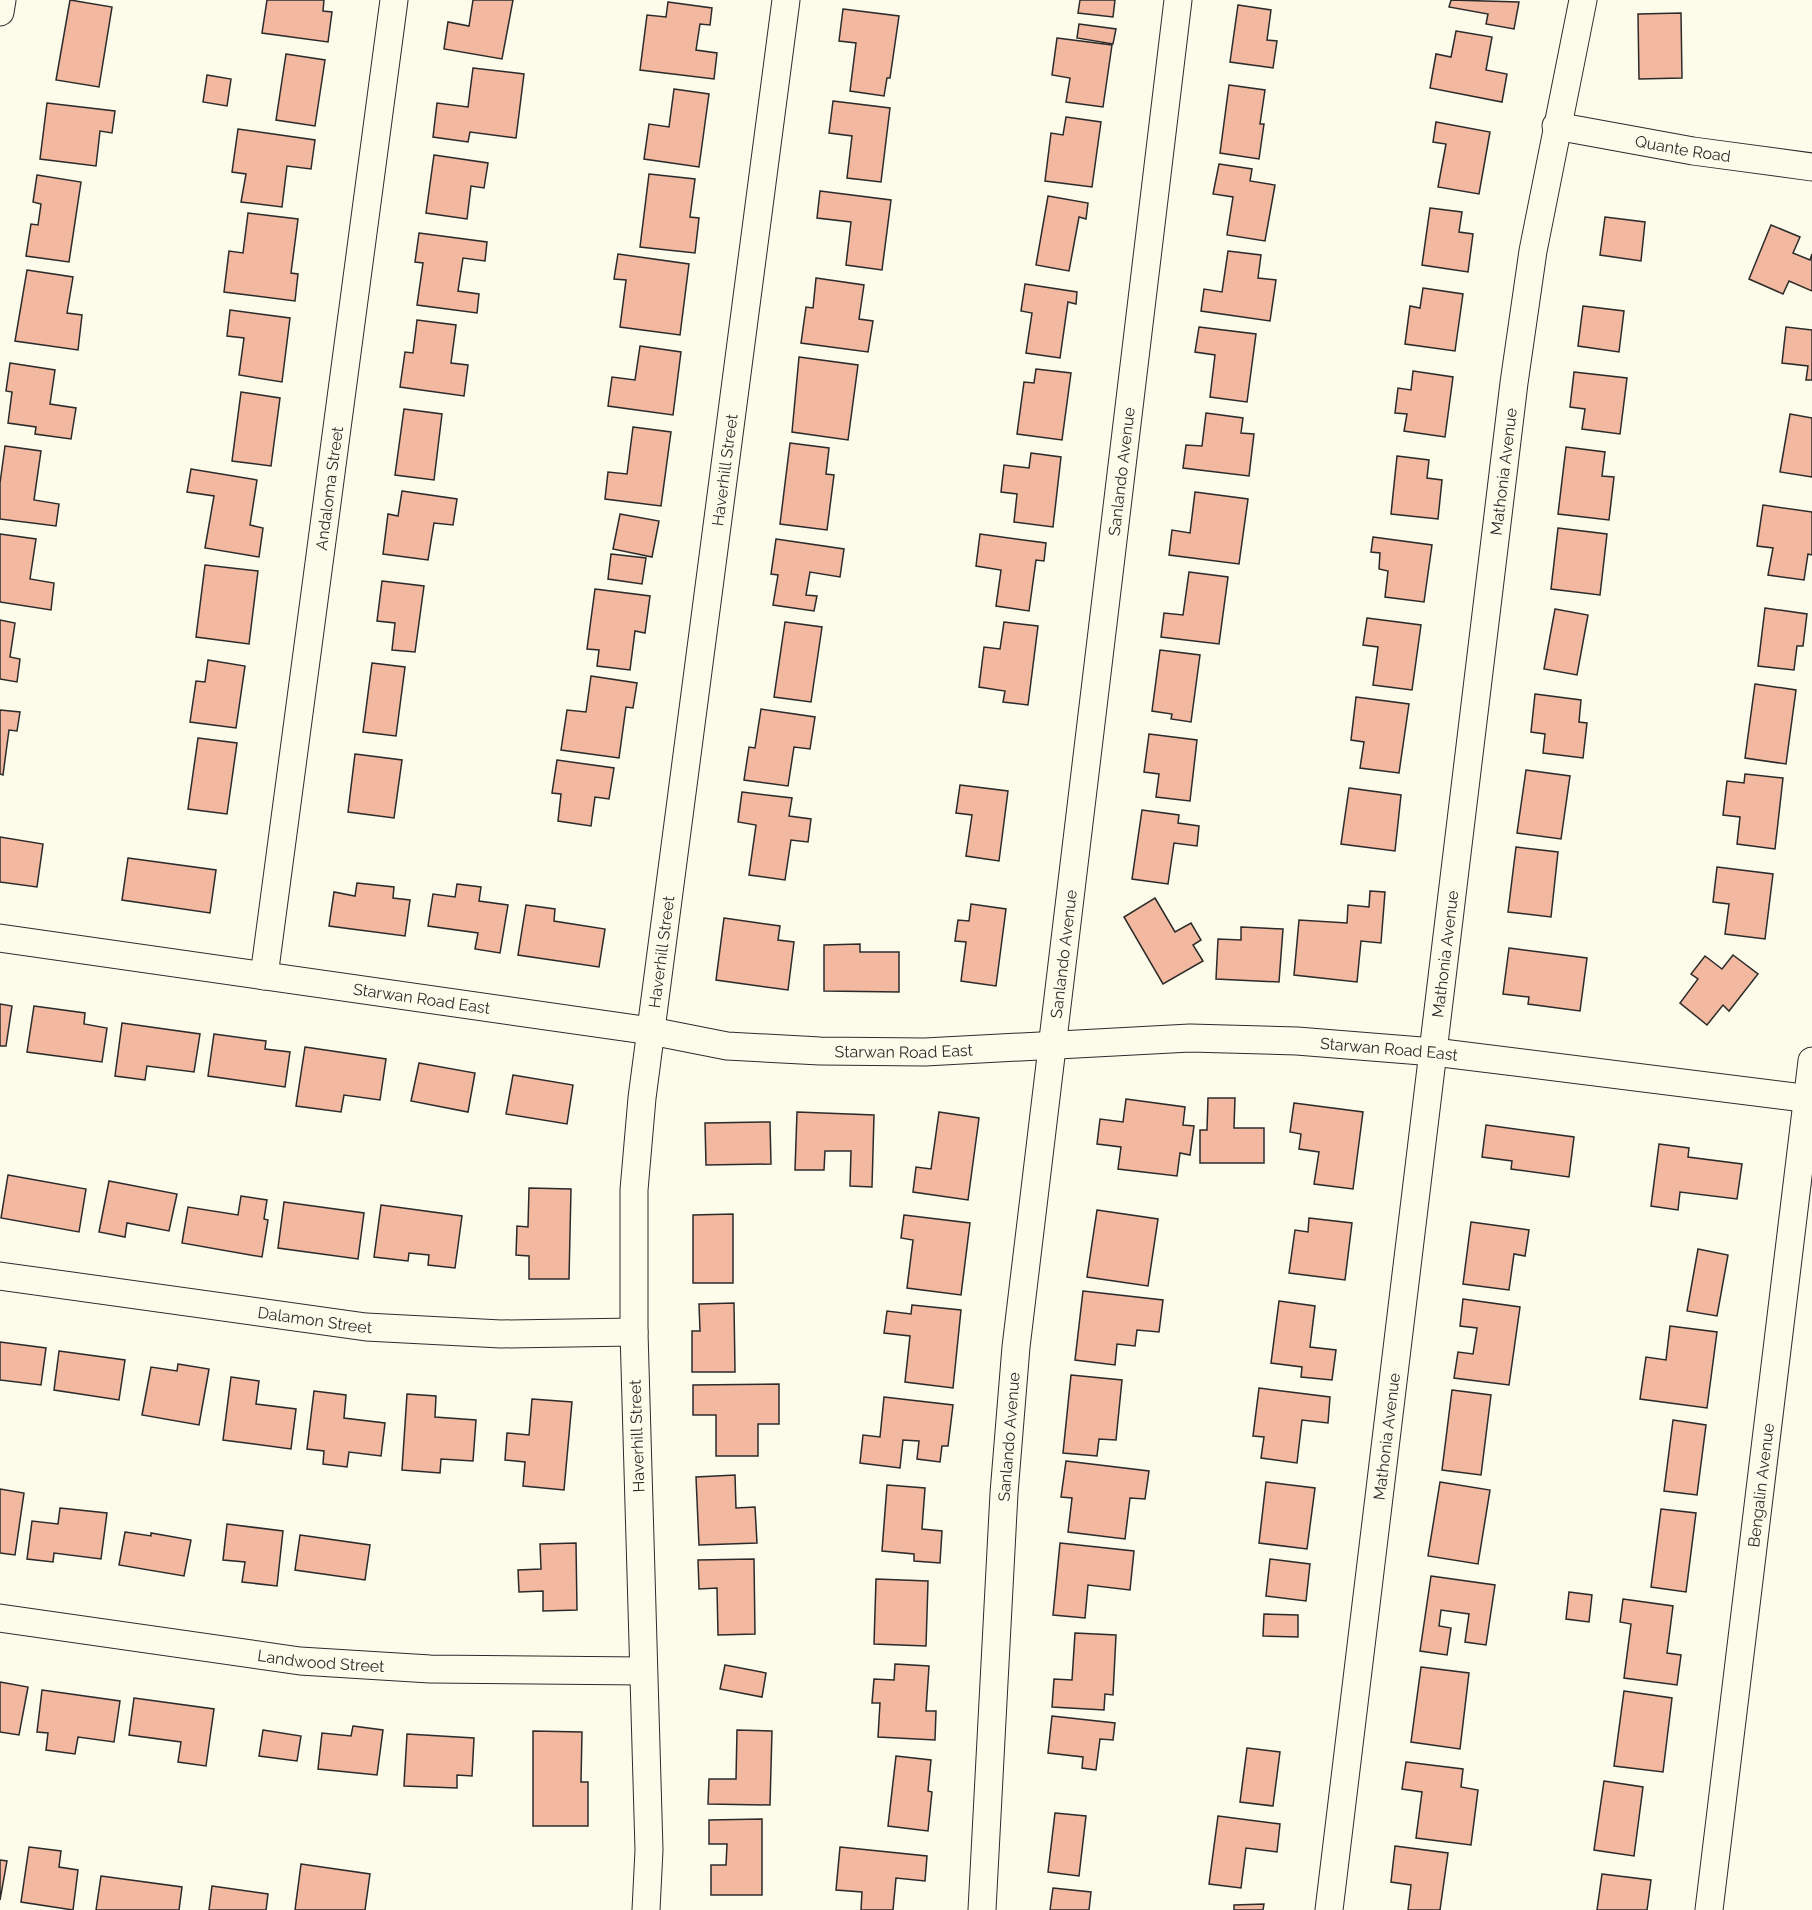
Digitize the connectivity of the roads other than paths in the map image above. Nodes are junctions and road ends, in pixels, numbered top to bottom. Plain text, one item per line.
1 (2, 0) edge
2 (394, 0) edge
3 (786, 0) edge
4 (1178, 0) edge
5 (1583, 0) edge
6 (0, 12) edge
7 (1556, 126) junction
8 (1812, 167) edge
9 (0, 938) edge
10 (264, 976) junction
11 (651, 1031) junction
12 (1052, 1044) junction
13 (1434, 1052) junction
14 (1812, 1061) edge
15 (1810, 1099) edge
16 (0, 1276) edge
17 (634, 1332) junction
18 (0, 1618) edge
19 (643, 1671) junction
20 (646, 1910) edge
21 (982, 1910) edge
22 (1329, 1910) edge
23 (1709, 1910) edge

1 - 6 street
2 - 10 street, Andaloma Street
3 - 11 street, Haverhill Street
4 - 12 street, Sanlando Avenue
5 - 7 street, Mathonia Avenue
7 - 8 street, Quante Road
7 - 13 street, Mathonia Avenue
9 - 10 street, Starwan Road East
10 - 11 street, Starwan Road East
11 - 12 street, Starwan Road East
11 - 17 street, Haverhill Street
12 - 13 street, Starwan Road East
12 - 21 street, Sanlando Avenue
13 - 15 street, Starwan Road East
13 - 22 street, Mathonia Avenue
14 - 15 street, Bengalin Avenue
15 - 23 street, Bengalin Avenue
16 - 17 street, Dalamon Street
17 - 19 street, Haverhill Street
18 - 19 street, Landwood Street
19 - 20 street, Haverhill Street

